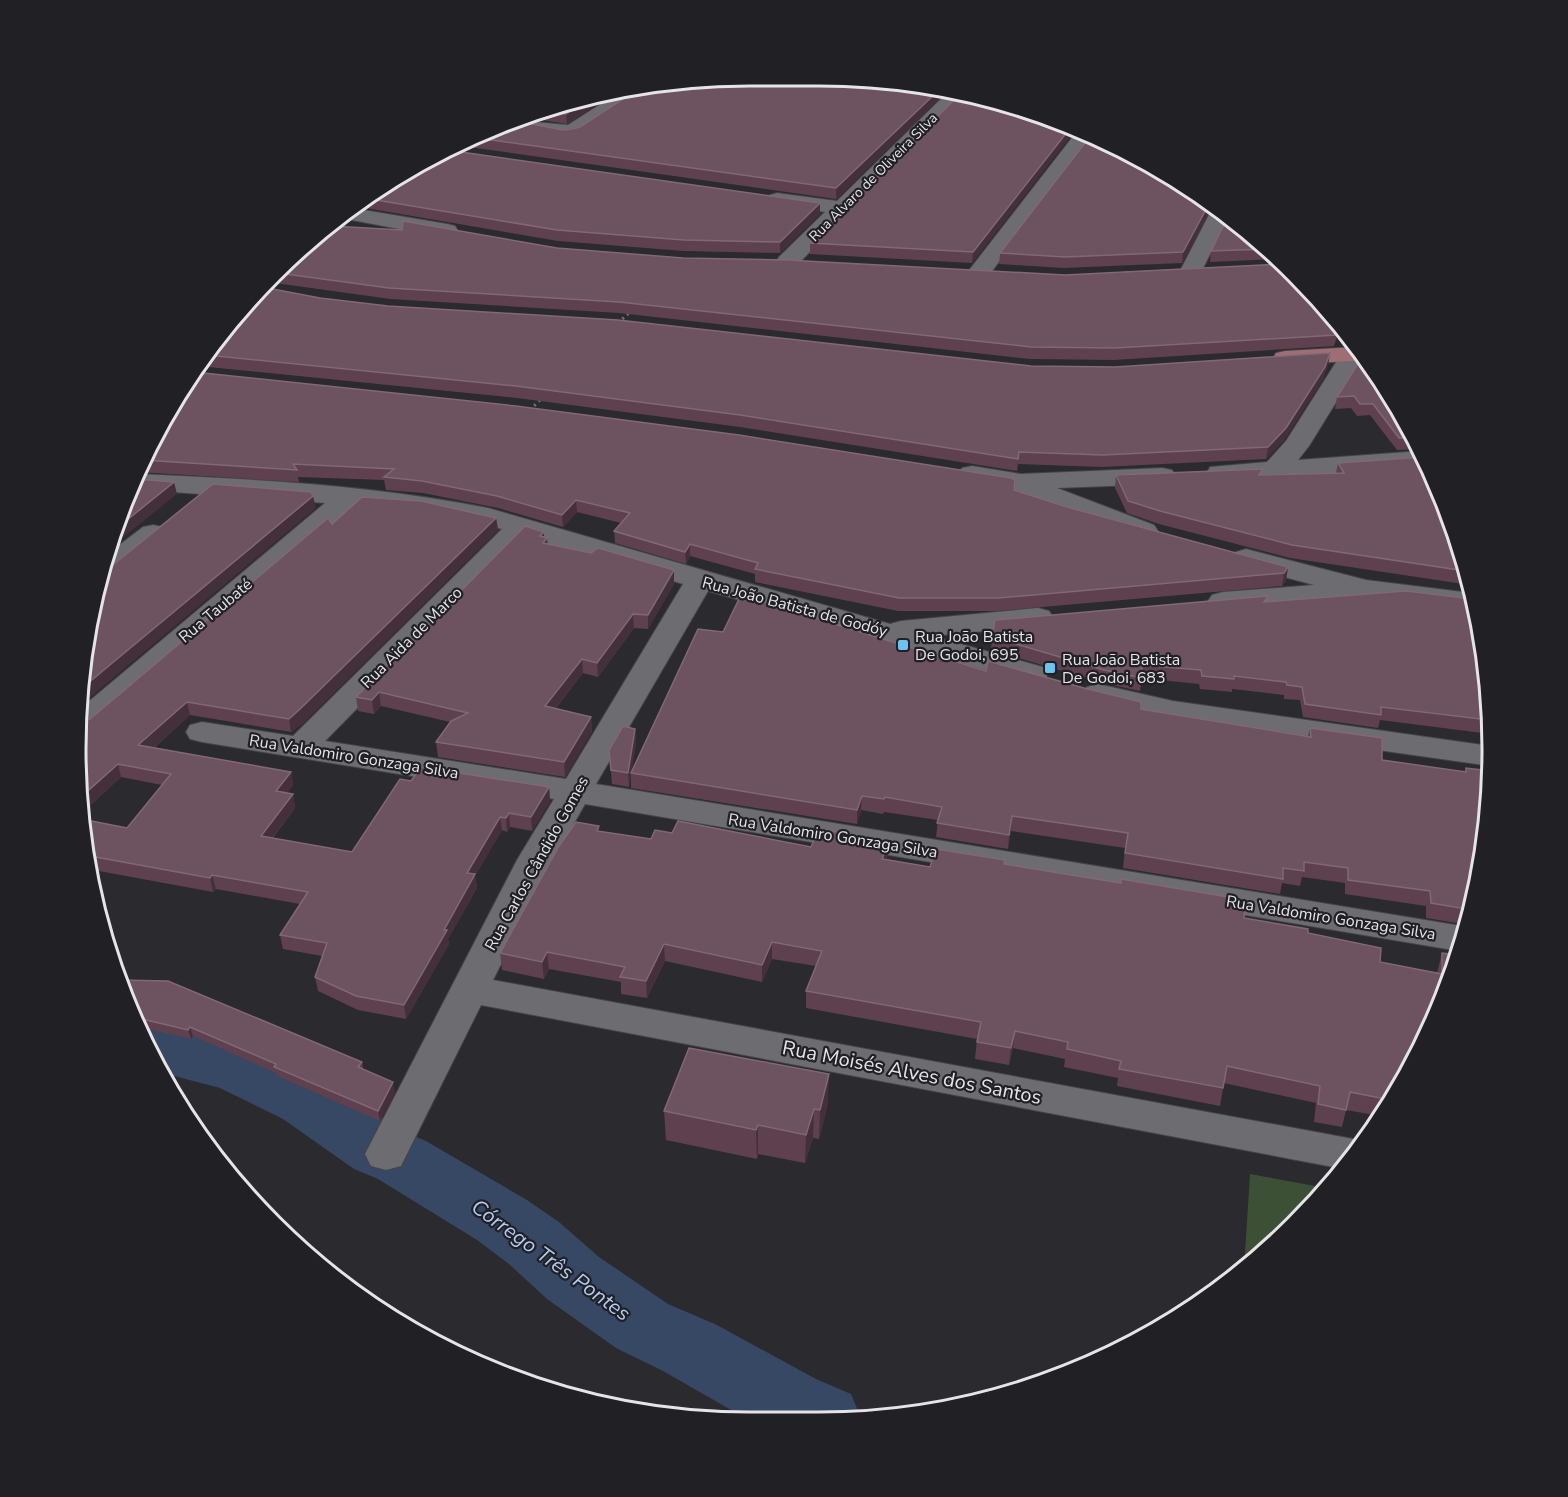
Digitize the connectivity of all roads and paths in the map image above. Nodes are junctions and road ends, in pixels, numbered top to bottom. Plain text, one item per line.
1 (625, 97) edge
2 (958, 100) edge
3 (523, 126) edge
4 (1081, 140) edge
5 (763, 197) edge
6 (844, 208) junction
7 (356, 215) edge
8 (1217, 219) edge
9 (464, 234) edge
10 (764, 262) edge
11 (787, 262) junction
12 (811, 264) edge
13 (1215, 270) edge
14 (1191, 271) junction
15 (954, 272) edge
16 (1168, 272) edge
17 (634, 307) edge
18 (611, 330) edge
19 (1351, 353) edge
20 (1354, 357) edge
21 (1262, 360) edge
22 (546, 394) edge
23 (530, 410) edge
24 (1416, 460) edge
25 (948, 470) edge
26 (1274, 470) junction
27 (142, 482) edge
28 (1017, 482) junction
29 (209, 485) junction
30 (349, 497) junction
31 (521, 526) junction
32 (1170, 538) edge
33 (1216, 550) edge
34 (112, 565) edge
35 (700, 580) junction
36 (1365, 589) junction
37 (1466, 601) edge
38 (1198, 603) edge
39 (1067, 615) edge
40 (888, 632) junction
41 (87, 719) edge
42 (202, 732) dead end
43 (301, 747) junction
44 (1482, 755) edge
45 (575, 792) junction
46 (1455, 937) edge
47 (468, 989) junction
48 (1344, 1153) edge
49 (386, 1154) dead end

1 - 3 street
2 - 6 street, Rua Alvaro de Oliveira Silva
4 - 15 street
5 - 6 street
6 - 11 street, Rua Alvaro de Oliveira Silva
7 - 9 street
8 - 14 street
10 - 11 street
11 - 12 street
13 - 14 street
14 - 16 street
17 - 18 path
19 - 21 main road
20 - 26 street
22 - 23 path
24 - 26 street
25 - 28 street
26 - 28 street
27 - 29 street, Rua João Batista de Godóy
28 - 32 street
29 - 30 street, Rua João Batista de Godóy
29 - 34 street
30 - 31 street, Rua João Batista de Godóy
30 - 41 street, Rua Taubaté
31 - 35 street, Rua João Batista de Godóy
31 - 43 street, Rua Aida de Marco
33 - 36 street
35 - 40 street, Rua João Batista de Godóy
35 - 45 street, Rua Carlos Cândido Gomes
36 - 37 street
36 - 38 street
39 - 40 street
40 - 44 street, Rua João Batista de Godóy
42 - 43 street, Rua Valdomiro Gonzaga Silva
43 - 45 street, Rua Valdomiro Gonzaga Silva
45 - 46 street, Rua Valdomiro Gonzaga Silva
45 - 47 street, Rua Carlos Cândido Gomes
47 - 48 street, Rua Moisés Alves dos Santos
47 - 49 street, Rua Carlos Cândido Gomes

